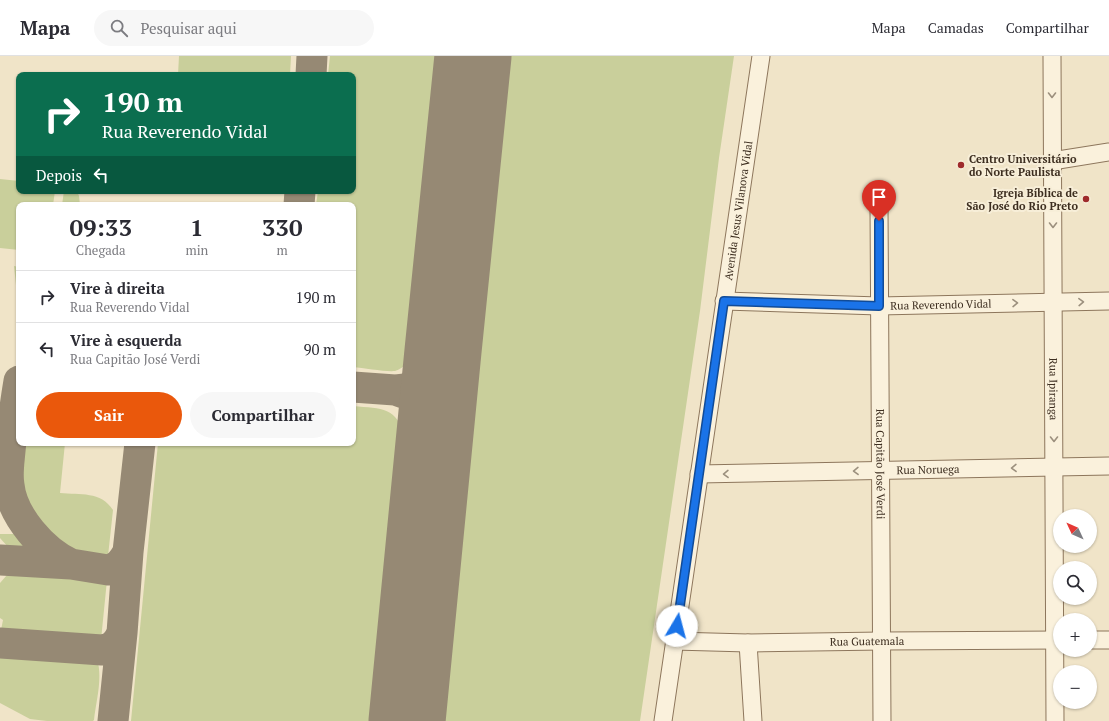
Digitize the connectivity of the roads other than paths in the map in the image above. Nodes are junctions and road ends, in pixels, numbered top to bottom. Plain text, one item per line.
1 (761, 56) edge
2 (1052, 56) edge
3 (1109, 152) edge
4 (1052, 161) junction
5 (879, 207) dead end
6 (724, 301) junction
7 (1109, 301) edge
8 (1053, 303) junction
9 (879, 306) junction
10 (1109, 466) edge
11 (1054, 467) junction
12 (880, 470) junction
13 (699, 474) junction
14 (1057, 613) edge
15 (1053, 640) edge
16 (1097, 640) edge
17 (1109, 640) edge
18 (674, 641) junction
19 (882, 641) junction
20 (748, 643) junction
21 (1058, 657) edge
22 (663, 721) edge
23 (753, 721) edge
24 (882, 721) edge
25 (1056, 721) edge

1 - 6 street, Avenida Jesus Vilanova Vidal
2 -> 4 street, Rua Ipiranga
3 - 4 street
4 -> 8 street, Rua Ipiranga
5 - 9 street, Rua Capitão José Verdi
6 - 9 street, Rua Reverendo Vidal
6 - 13 street, Avenida Jesus Vilanova Vidal
8 -> 7 street, Rua Reverendo Vidal
9 -> 8 street, Rua Reverendo Vidal
8 -> 11 street, Rua Ipiranga
9 - 12 street, Rua Capitão José Verdi
10 - 11 street, Rua Noruega
11 -> 12 street, Rua Noruega
11 - 14 street, Rua Ipiranga
12 -> 13 street, Rua Noruega
12 - 19 street, Rua Capitão José Verdi
13 - 18 street, Avenida Jesus Vilanova Vidal
15 - 19 street, Rua Guatemala
16 - 17 street
18 - 20 street, Rua Guatemala
18 - 22 street, Avenida Jesus Vilanova Vidal
19 - 20 street, Rua Guatemala
19 - 24 street, Rua Capitão José Verdi
20 - 23 street
21 - 25 street, Rua Ipiranga

